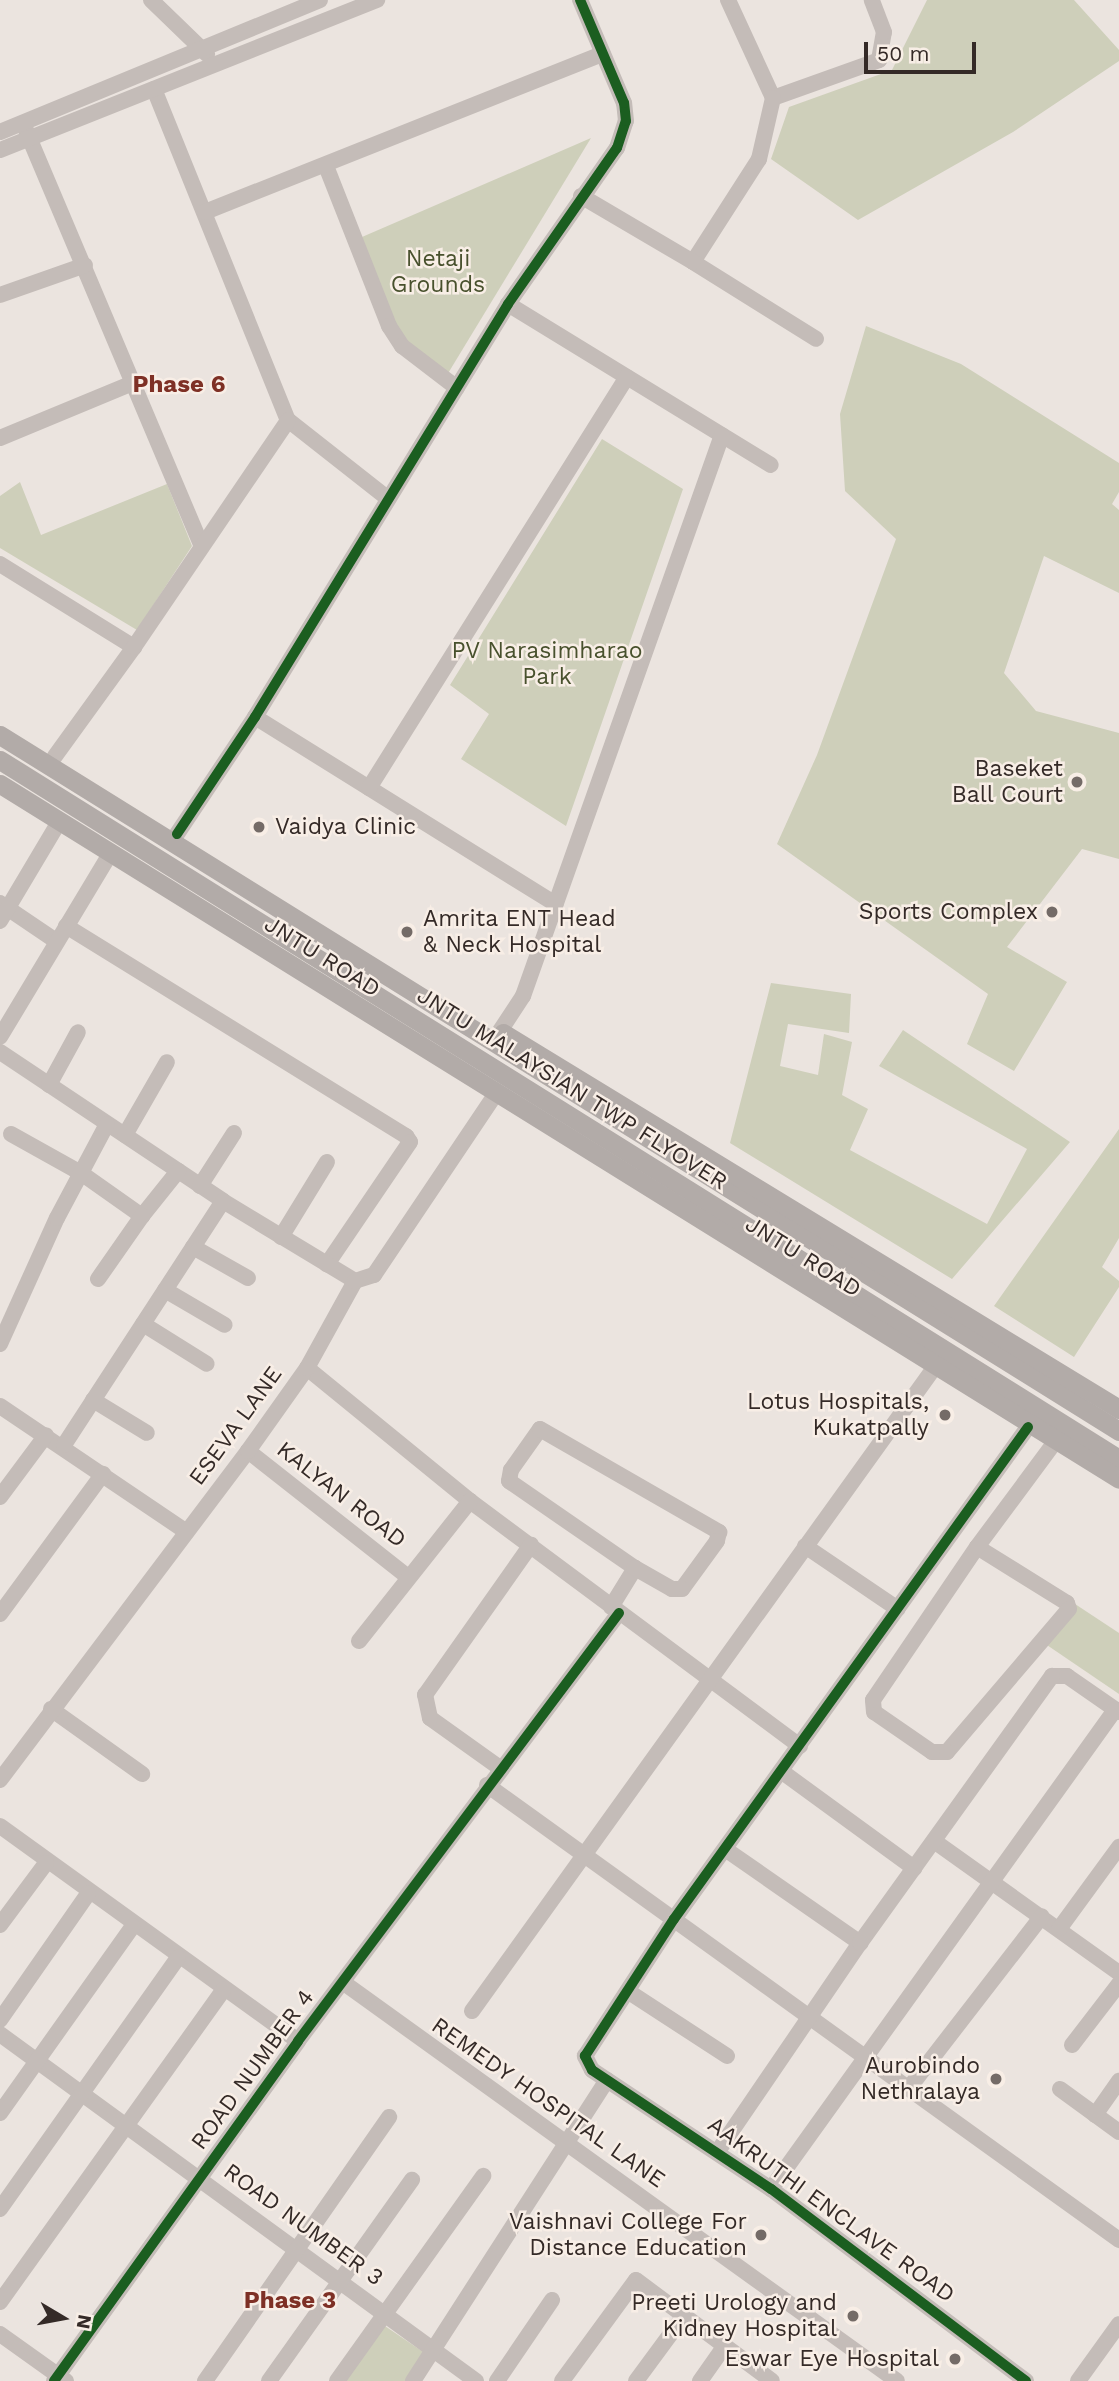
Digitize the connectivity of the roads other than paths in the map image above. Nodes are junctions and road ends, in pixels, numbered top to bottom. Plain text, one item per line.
1 (151, 0) edge
2 (320, 0) edge
3 (328, 0) edge
4 (377, 0) edge
5 (580, 0) edge
6 (728, 0) edge
7 (872, 0) edge
8 (335, 17) junction
9 (202, 47) junction
10 (603, 54) junction
11 (217, 65) junction
12 (154, 89) junction
13 (773, 98) junction
14 (23, 123) junction
15 (0, 132) edge
16 (31, 139) junction
17 (0, 150) edge
18 (326, 166) junction
19 (581, 195) junction
20 (205, 212) junction
21 (694, 262) junction
22 (86, 265) junction
23 (0, 295) edge
24 (508, 304) junction
25 (816, 340) dead end
26 (627, 377) junction
27 (135, 382) junction
28 (457, 388) junction
29 (288, 420) junction
30 (722, 435) junction
31 (0, 438) edge
32 (771, 465) dead end
33 (386, 497) junction
34 (201, 545) junction
35 (0, 564) edge
36 (134, 646) junction
37 (255, 717) junction
38 (0, 720) edge
39 (0, 735) edge
40 (55, 756) junction
41 (0, 760) edge
42 (0, 785) edge
43 (369, 788) junction
44 (59, 822) junction
45 (177, 834) junction
46 (110, 854) junction
47 (556, 904) junction
48 (3, 911) edge
49 (66, 926) junction
50 (56, 941) junction
51 (500, 1031) junction
52 (78, 1032) dead end
53 (0, 1037) edge
54 (0, 1052) edge
55 (167, 1062) dead end
56 (49, 1085) junction
57 (495, 1094) junction
58 (107, 1124) junction
59 (11, 1133) dead end
60 (234, 1133) dead end
61 (125, 1135) junction
62 (327, 1162) dead end
63 (177, 1171) junction
64 (81, 1173) junction
65 (200, 1186) junction
66 (223, 1201) junction
67 (142, 1216) junction
68 (281, 1237) junction
69 (193, 1247) junction
70 (327, 1264) junction
71 (247, 1278) dead end
72 (98, 1279) dead end
73 (355, 1281) junction
74 (165, 1290) junction
75 (143, 1324) junction
76 (225, 1325) dead end
77 (0, 1344) edge
78 (206, 1364) dead end
79 (307, 1368) junction
80 (934, 1368) junction
81 (93, 1400) junction
82 (0, 1406) edge
83 (1119, 1409) edge
84 (1028, 1426) junction
85 (1119, 1431) edge
86 (147, 1433) dead end
87 (46, 1435) junction
88 (1055, 1442) junction
89 (64, 1445) junction
90 (248, 1451) junction
91 (1119, 1459) edge
92 (103, 1474) junction
93 (1119, 1479) edge
94 (0, 1497) edge
95 (470, 1501) junction
96 (187, 1532) junction
97 (531, 1545) junction
98 (805, 1546) junction
99 (977, 1547) junction
100 (635, 1569) junction
101 (407, 1576) junction
102 (898, 1609) junction
103 (615, 1610) junction
104 (0, 1614) edge
105 (359, 1641) dead end
106 (708, 1679) junction
107 (51, 1709) junction
108 (1117, 1711) edge
109 (800, 1746) junction
110 (500, 1768) junction
111 (780, 1771) junction
112 (142, 1774) dead end
113 (1, 1775) edge
114 (488, 1785) junction
115 (0, 1826) edge
116 (934, 1841) junction
117 (1119, 1847) edge
118 (725, 1849) junction
119 (584, 1853) junction
120 (46, 1863) junction
121 (914, 1868) junction
122 (994, 1884) junction
123 (88, 1894) junction
124 (1042, 1916) junction
125 (674, 1919) junction
126 (0, 1925) edge
127 (133, 1926) junction
128 (1059, 1929) junction
129 (860, 1943) junction
130 (178, 1958) junction
131 (1119, 1973) edge
132 (344, 1983) junction
133 (1119, 1984) edge
134 (223, 1990) junction
135 (629, 1992) junction
136 (472, 2011) dead end
137 (812, 2017) junction
138 (0, 2020) edge
139 (0, 2034) edge
140 (298, 2041) junction
141 (1072, 2045) dead end
142 (727, 2056) dead end
143 (866, 2057) junction
144 (37, 2061) junction
145 (607, 2080) junction
146 (1119, 2081) edge
147 (909, 2088) junction
148 (1060, 2089) dead end
149 (82, 2094) junction
150 (0, 2113) edge
151 (1095, 2115) junction
152 (389, 2117) dead end
153 (124, 2124) junction
154 (1119, 2132) edge
155 (564, 2141) junction
156 (718, 2151) junction
157 (483, 2176) dead end
158 (201, 2178) junction
159 (412, 2180) dead end
160 (771, 2189) junction
161 (0, 2209) edge
162 (1119, 2240) edge
163 (296, 2249) junction
164 (340, 2281) junction
165 (552, 2300) dead end
166 (0, 2302) edge
167 (387, 2315) junction
168 (684, 2316) junction
169 (1119, 2324) edge
170 (0, 2334) edge
171 (724, 2347) junction
172 (432, 2351) junction
173 (60, 2379) edge
174 (205, 2381) edge
175 (269, 2381) edge
176 (337, 2381) edge
177 (413, 2381) edge
178 (475, 2381) edge
179 (497, 2381) edge
180 (562, 2381) edge
181 (636, 2381) edge
182 (700, 2381) edge
183 (771, 2381) edge
184 (897, 2381) edge
185 (1026, 2381) edge
186 (1078, 2381) edge

1 - 9 street
2 - 9 street
3 - 8 street
4 - 8 street
5 - 10 street
6 - 13 street
7 - 13 street
8 - 11 street
9 - 11 street
9 - 14 street
10 - 18 street
10 - 19 street
11 - 12 street
12 - 16 street
12 - 20 street
13 - 21 street
14 - 15 street
14 - 16 street
16 - 17 street
16 - 22 street
18 - 20 street
18 - 28 street
19 - 21 street
19 - 24 street
20 - 29 street
21 - 25 street
22 - 23 street
22 - 27 street
24 - 26 street
24 - 28 street
26 - 30 street
26 - 43 street
27 - 31 street
27 - 34 street
28 - 33 street
29 - 33 street
29 - 34 street
30 - 32 street
30 - 47 street
33 - 37 street
34 - 36 street
35 - 36 street
36 - 40 street
37 - 43 street
37 - 45 street
38 - 40 main road, JNTU ROAD
39 - 85 main road, JNTU MALAYSIAN TWP FLYOVER
40 - 45 main road, JNTU ROAD
41 - 91 main road, JNTU MALAYSIAN TWP FLYOVER
42 - 44 main road, JNTU ROAD
43 - 47 street
44 - 46 main road, JNTU ROAD
44 - 48 street
45 - 51 main road, JNTU ROAD
46 - 49 street
46 - 57 main road, JNTU ROAD
47 - 51 street
48 - 50 street
49 - 50 street
49 - 70 street
50 - 53 street
51 - 83 main road, JNTU ROAD
52 - 56 street
54 - 56 street
55 - 61 street
56 - 58 street
57 - 73 street, ESEVA LANE
57 - 80 main road, JNTU ROAD
58 - 61 street
58 - 64 street
59 - 64 street
60 - 65 street
61 - 63 street
62 - 68 street
63 - 65 street
63 - 67 street
64 - 67 street
64 - 77 street
65 - 66 street
66 - 68 street
66 - 69 street
67 - 72 street
68 - 70 street
69 - 71 street
69 - 74 street
70 - 73 street
73 - 79 street, ESEVA LANE
74 - 75 street
74 - 76 street
75 - 78 street
75 - 81 street
79 - 90 street, ESEVA LANE
79 - 95 street
80 - 84 main road, JNTU ROAD
80 - 98 street
81 - 86 street
81 - 89 street
82 - 87 street
84 - 88 main road, JNTU ROAD
84 - 102 street
87 - 89 street
87 - 94 street
88 - 93 main road, JNTU ROAD
88 - 99 street
89 - 92 street
90 - 96 street, ESEVA LANE
90 - 101 street, KALYAN ROAD
92 - 96 street
92 - 104 street
95 - 97 street
95 - 101 street
96 - 107 street, ESEVA LANE
97 - 103 street
97 - 110 street
98 - 102 street
98 - 106 street
99 - 99 street
100 - 100 street
100 - 103 street, ROAD NUMBER 4
101 - 105 street
102 - 109 street
103 - 106 street
103 - 110 street, ROAD NUMBER 4
106 - 109 street
106 - 119 street
107 - 112 street
107 - 113 street, ESEVA LANE
108 - 116 street
108 - 122 street
109 - 111 street
110 - 114 street, ROAD NUMBER 4
111 - 118 street
111 - 121 street
114 - 119 street
114 - 132 street, ROAD NUMBER 4
115 - 120 street, ROAD NUMBER 4
116 - 121 street
116 - 122 street
117 - 128 street
118 - 125 street
118 - 129 street
119 - 125 street
119 - 136 street
120 - 123 street, ROAD NUMBER 4
120 - 126 street
121 - 129 street
122 - 124 street
122 - 143 street
123 - 127 street, ROAD NUMBER 4
123 - 138 street
124 - 128 street
124 - 147 street
125 - 135 street
125 - 137 street
127 - 130 street, ROAD NUMBER 4
127 - 144 street
128 - 131 street
129 - 137 street
130 - 134 street, ROAD NUMBER 4
130 - 149 street
132 - 140 street, ROAD NUMBER 4
132 - 155 street, REMEDY HOSPITAL LANE
133 - 141 street
134 - 140 street, ROAD NUMBER 4
134 - 153 street
135 - 142 street
135 - 145 street, AAKRUTHI ENCLAVE ROAD
137 - 143 street
137 - 156 street
139 - 144 street, ROAD NUMBER 3
140 - 158 street, ROAD NUMBER 4
143 - 147 street
143 - 160 street
144 - 149 street, ROAD NUMBER 3
144 - 150 street
145 - 155 street
145 - 156 street, AAKRUTHI ENCLAVE ROAD
146 - 151 street
147 - 162 street
148 - 151 street
149 - 153 street, ROAD NUMBER 3
149 - 161 street
151 - 154 street
152 - 163 street
153 - 158 street, ROAD NUMBER 3
153 - 166 street
155 - 172 street
155 - 184 street, REMEDY HOSPITAL LANE
156 - 160 street, AAKRUTHI ENCLAVE ROAD
157 - 167 street
158 - 163 street, ROAD NUMBER 3
158 - 173 street, ROAD NUMBER 4
159 - 164 street
160 - 185 street, AAKRUTHI ENCLAVE ROAD
163 - 164 street, ROAD NUMBER 3
163 - 174 street
164 - 167 street, ROAD NUMBER 3
164 - 175 street
165 - 179 street
167 - 172 street, ROAD NUMBER 3
167 - 176 street
168 - 171 street
168 - 180 street
168 - 181 street
169 - 186 street
170 - 173 street
171 - 182 street
171 - 183 street
172 - 177 street
172 - 178 street, ROAD NUMBER 3

